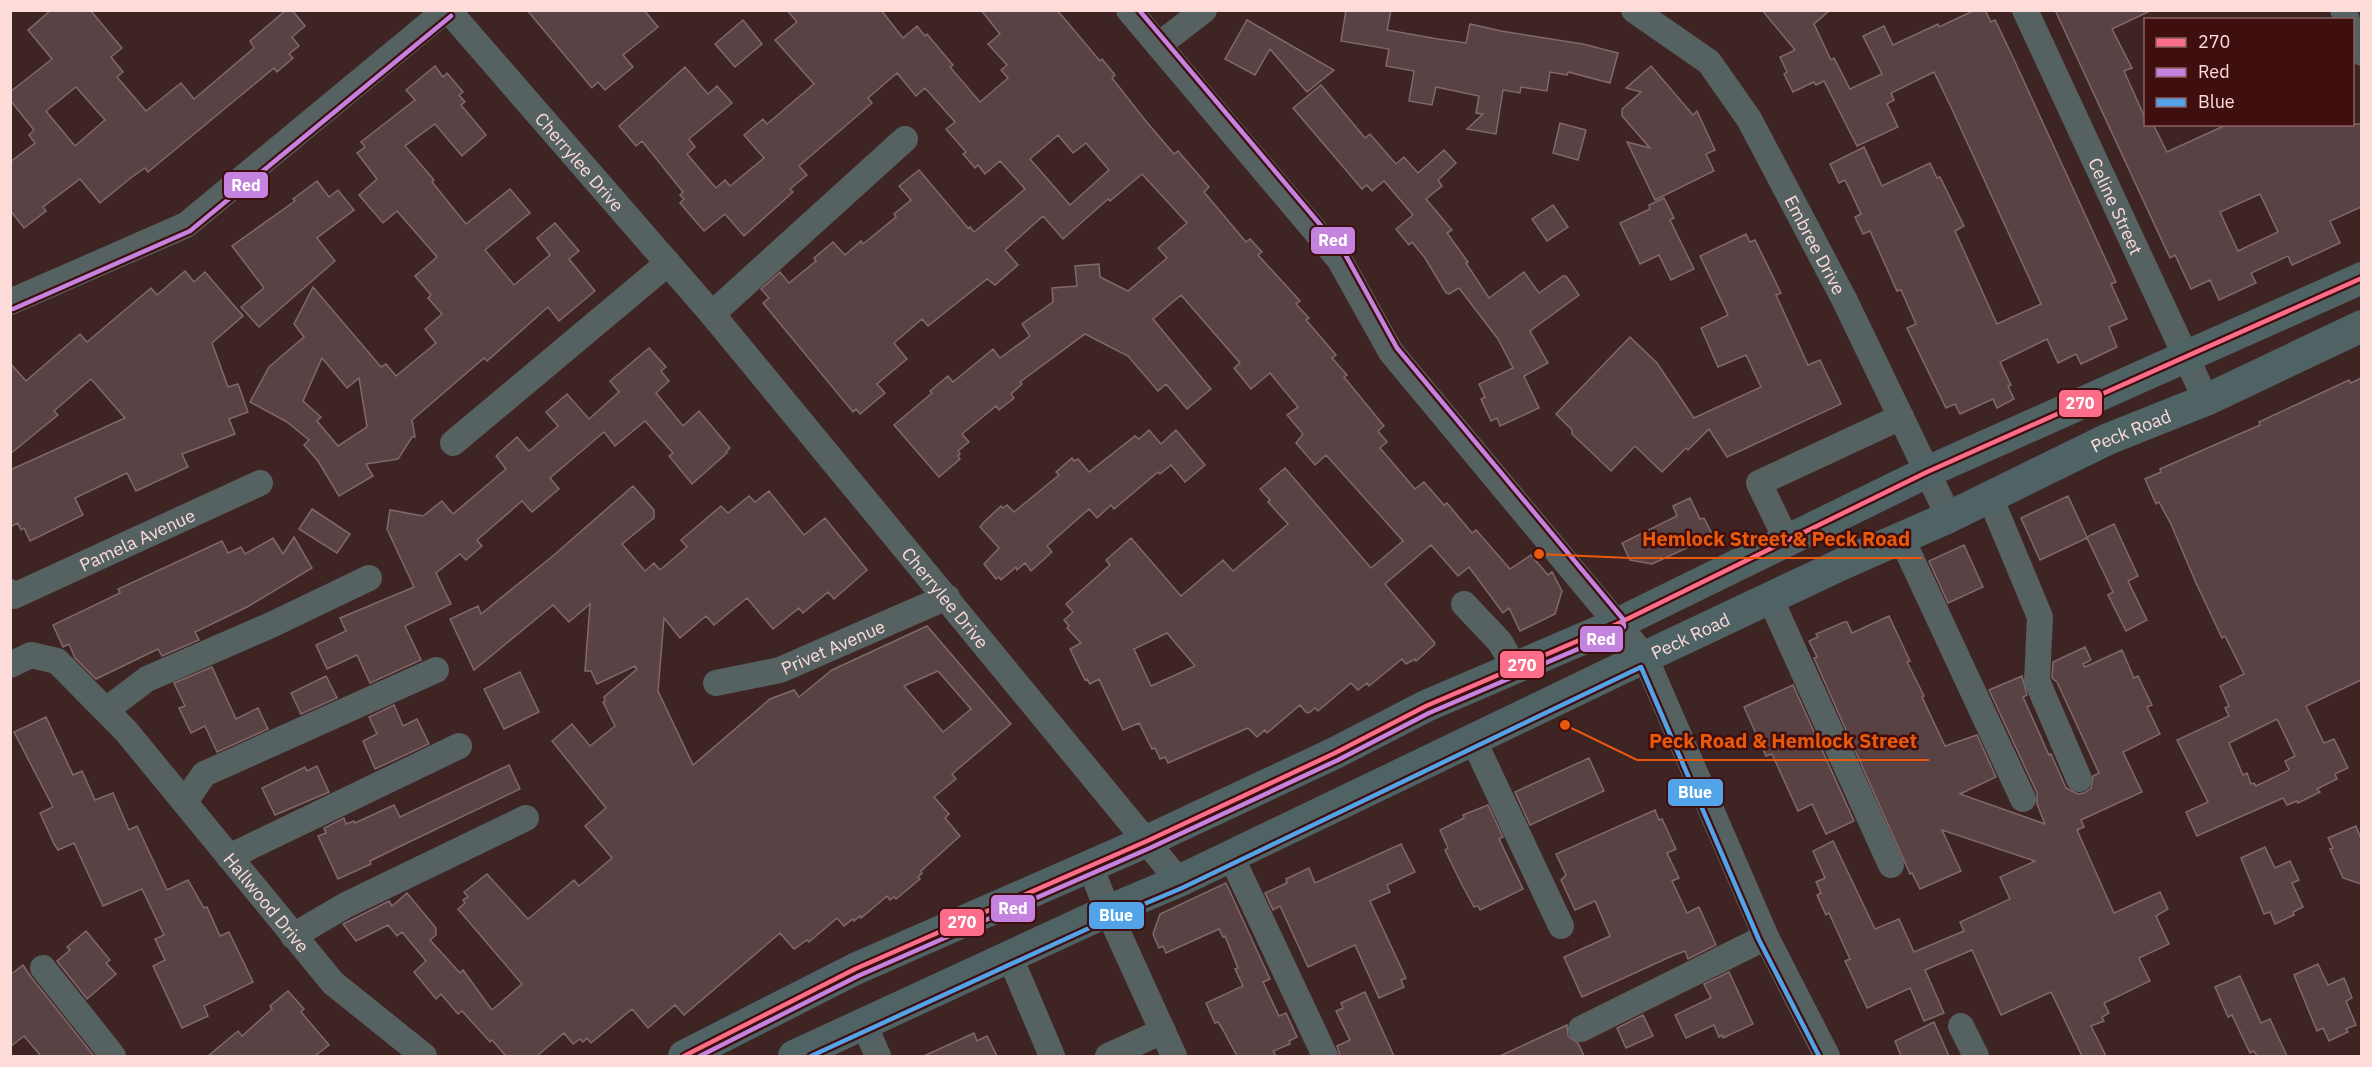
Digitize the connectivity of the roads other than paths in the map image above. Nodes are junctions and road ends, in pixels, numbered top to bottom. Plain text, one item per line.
1 (447, 10) edge
2 (1129, 10) edge
3 (1204, 10) edge
4 (1634, 10) edge
5 (2025, 10) edge
6 (2354, 37) edge
7 (1159, 45) junction
8 (2361, 53) edge
9 (905, 140) dead end
10 (668, 263) junction
11 (2361, 278) edge
12 (10, 302) edge
13 (712, 314) junction
14 (2361, 326) edge
15 (2186, 355) junction
16 (2206, 400) junction
17 (1901, 417) junction
18 (453, 443) dead end
19 (1927, 472) junction
20 (260, 483) dead end
21 (1990, 497) junction
22 (1949, 517) junction
23 (1901, 537) junction
24 (1787, 541) junction
25 (369, 578) dead end
26 (12, 594) edge
27 (947, 597) junction
28 (1770, 598) junction
29 (1464, 604) dead end
30 (1617, 624) junction
31 (1645, 657) junction
32 (10, 665) edge
33 (1515, 668) junction
34 (436, 670) dead end
35 (716, 683) dead end
36 (106, 710) junction
37 (1473, 739) junction
38 (459, 746) dead end
39 (2079, 779) dead end
40 (2023, 799) dead end
41 (185, 802) junction
42 (526, 818) dead end
43 (1147, 841) junction
44 (229, 856) junction
45 (1231, 856) junction
46 (1891, 865) dead end
47 (1089, 866) junction
48 (1179, 881) junction
49 (1108, 911) junction
50 (1561, 926) dead end
51 (293, 936) junction
52 (1766, 937) junction
53 (1010, 957) junction
54 (43, 968) dead end
55 (864, 1024) junction
56 (1961, 1026) dead end
57 (1581, 1029) dead end
58 (1162, 1030) junction
59 (113, 1056) edge
60 (424, 1056) edge
61 (684, 1056) edge
62 (794, 1056) edge
63 (878, 1056) edge
64 (1052, 1056) edge
65 (1108, 1056) edge
66 (1174, 1056) edge
67 (1325, 1056) edge
68 (1827, 1056) edge
69 (1976, 1056) edge

1 - 10 street, Cherrylee Drive
1 - 12 street
2 - 7 street
3 - 7 street
4 - 17 street, Embree Drive
5 - 15 street, Celine Street
6 - 8 street
7 - 30 street
9 - 13 street
10 - 13 street, Cherrylee Drive
10 - 18 street
11 - 15 main road
13 - 27 street, Cherrylee Drive
14 - 16 main road, Peck Road
15 - 16 street, Celine Street
15 - 19 main road
16 - 21 main road, Peck Road
17 - 19 street, Embree Drive
17 - 24 street
19 - 22 street, Embree Drive
19 - 24 main road
20 - 26 street, Pamela Avenue
21 - 22 main road, Peck Road
21 - 39 street
22 - 23 main road, Peck Road
23 - 28 main road, Peck Road
23 - 40 street
24 - 30 main road
25 - 36 street
27 - 35 street, Privet Avenue
27 - 43 street, Cherrylee Drive
28 - 31 main road, Peck Road
28 - 46 street
29 - 33 street
30 - 31 street
30 - 33 main road
31 - 37 main road, Peck Road
31 - 52 street
32 - 36 street, Hallwood Drive
33 - 43 main road
34 - 41 street
36 - 41 street, Hallwood Drive
37 - 45 main road, Peck Road
37 - 50 street
38 - 44 street
41 - 44 street, Hallwood Drive
42 - 51 street
43 - 47 main road
43 - 48 street, Cherrylee Drive
44 - 51 street, Hallwood Drive
45 - 48 main road, Peck Road
45 - 67 street
47 - 49 street
47 - 61 main road
48 - 49 main road, Peck Road
49 - 53 main road, Peck Road
49 - 58 street
51 - 60 street, Hallwood Drive
52 - 57 street
52 - 68 street
53 - 55 main road, Peck Road
53 - 64 street
54 - 59 street
55 - 62 main road, Peck Road
55 - 63 street
56 - 69 street
58 - 65 street
58 - 66 street

